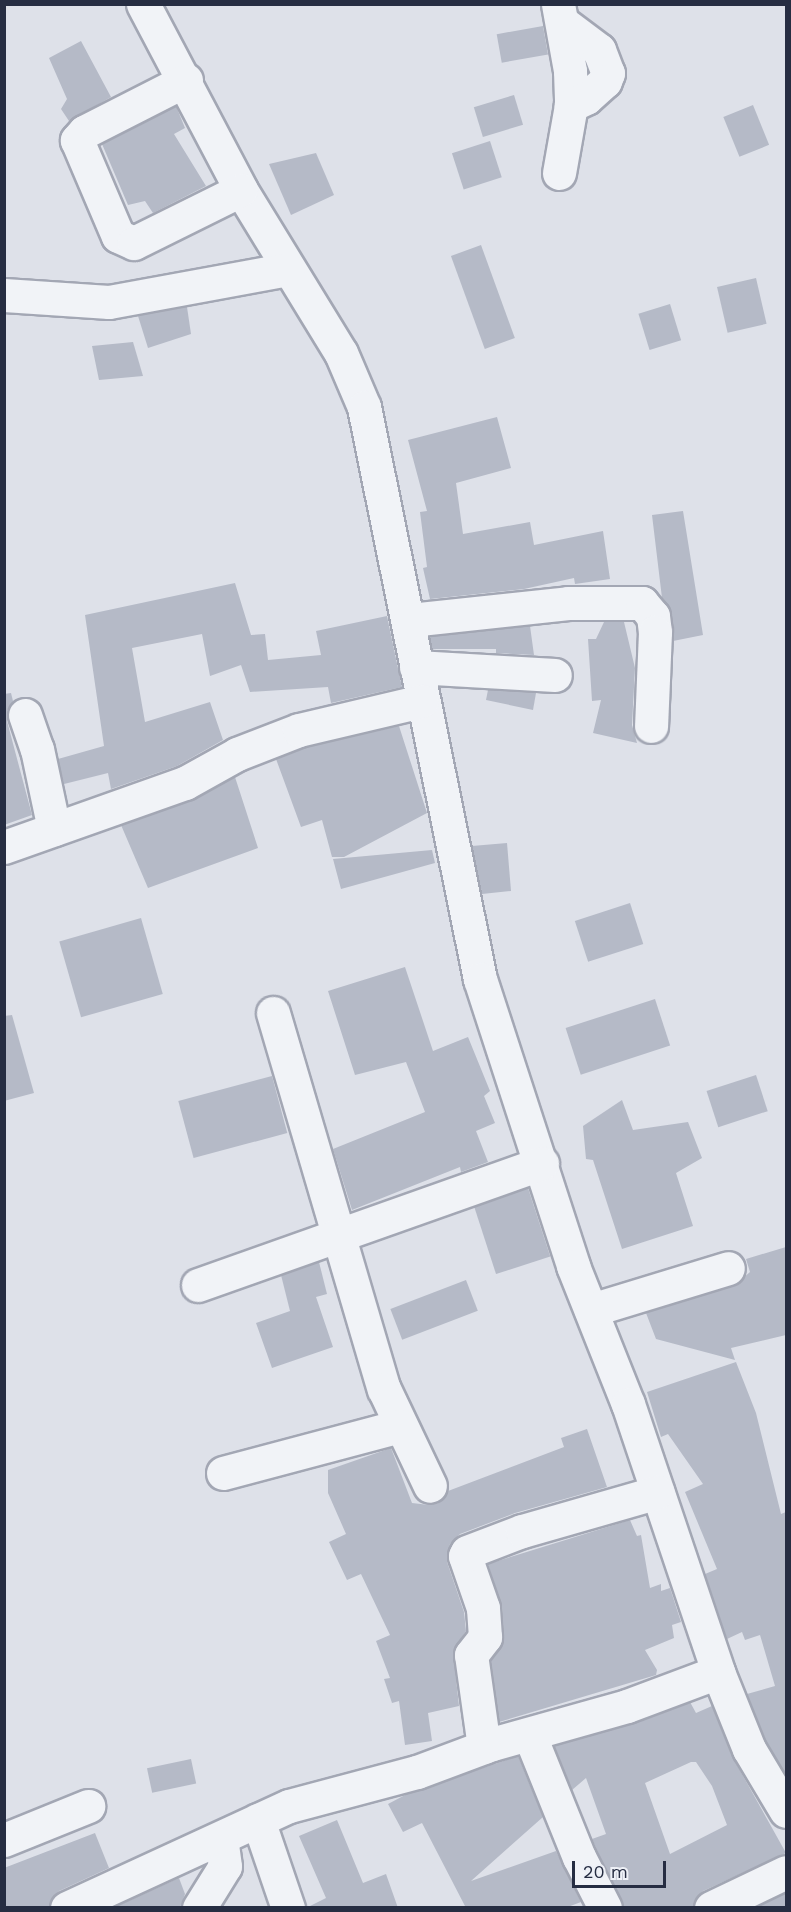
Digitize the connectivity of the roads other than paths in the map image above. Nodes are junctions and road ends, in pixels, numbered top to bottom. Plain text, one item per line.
1 (143, 4) edge
2 (560, 14) edge
3 (186, 80) junction
4 (559, 173) dead end
5 (241, 190) junction
6 (288, 268) junction
7 (4, 295) edge
8 (410, 620) junction
9 (416, 667) junction
10 (555, 675) dead end
11 (422, 701) junction
12 (25, 715) dead end
13 (651, 726) dead end
14 (54, 829) junction
15 (4, 847) edge
16 (273, 1013) dead end
17 (542, 1163) junction
18 (341, 1235) junction
19 (728, 1268) dead end
20 (198, 1285) dead end
21 (591, 1310) junction
22 (400, 1426) junction
23 (223, 1473) dead end
24 (429, 1486) dead end
25 (658, 1492) junction
26 (718, 1672) junction
27 (530, 1736) junction
28 (484, 1747) junction
29 (88, 1806) dead end
30 (786, 1811) edge
31 (258, 1820) junction
32 (221, 1838) junction
33 (4, 1840) edge
34 (786, 1872) edge
35 (67, 1908) edge
36 (199, 1908) edge
37 (288, 1908) edge
38 (605, 1908) edge
39 (711, 1908) edge

1 - 3 street
2 - 4 street
3 - 5 street
3 - 5 street
5 - 6 street
6 - 7 street
6 - 8 street
8 - 9 street
8 - 13 street
9 - 10 street
9 - 11 street
11 - 14 street
11 - 17 street
12 - 14 street
14 - 15 street
16 - 18 street
17 - 18 street
17 - 21 street
18 - 20 street
18 - 22 street
19 - 21 street
21 - 25 street
22 - 23 street
22 - 24 street
25 - 26 street
25 - 28 street
26 - 27 street
26 - 30 street
27 - 28 street
27 - 38 street
28 - 31 street
29 - 33 street
31 - 32 street
31 - 37 street
32 - 35 street
32 - 36 street
34 - 39 street

